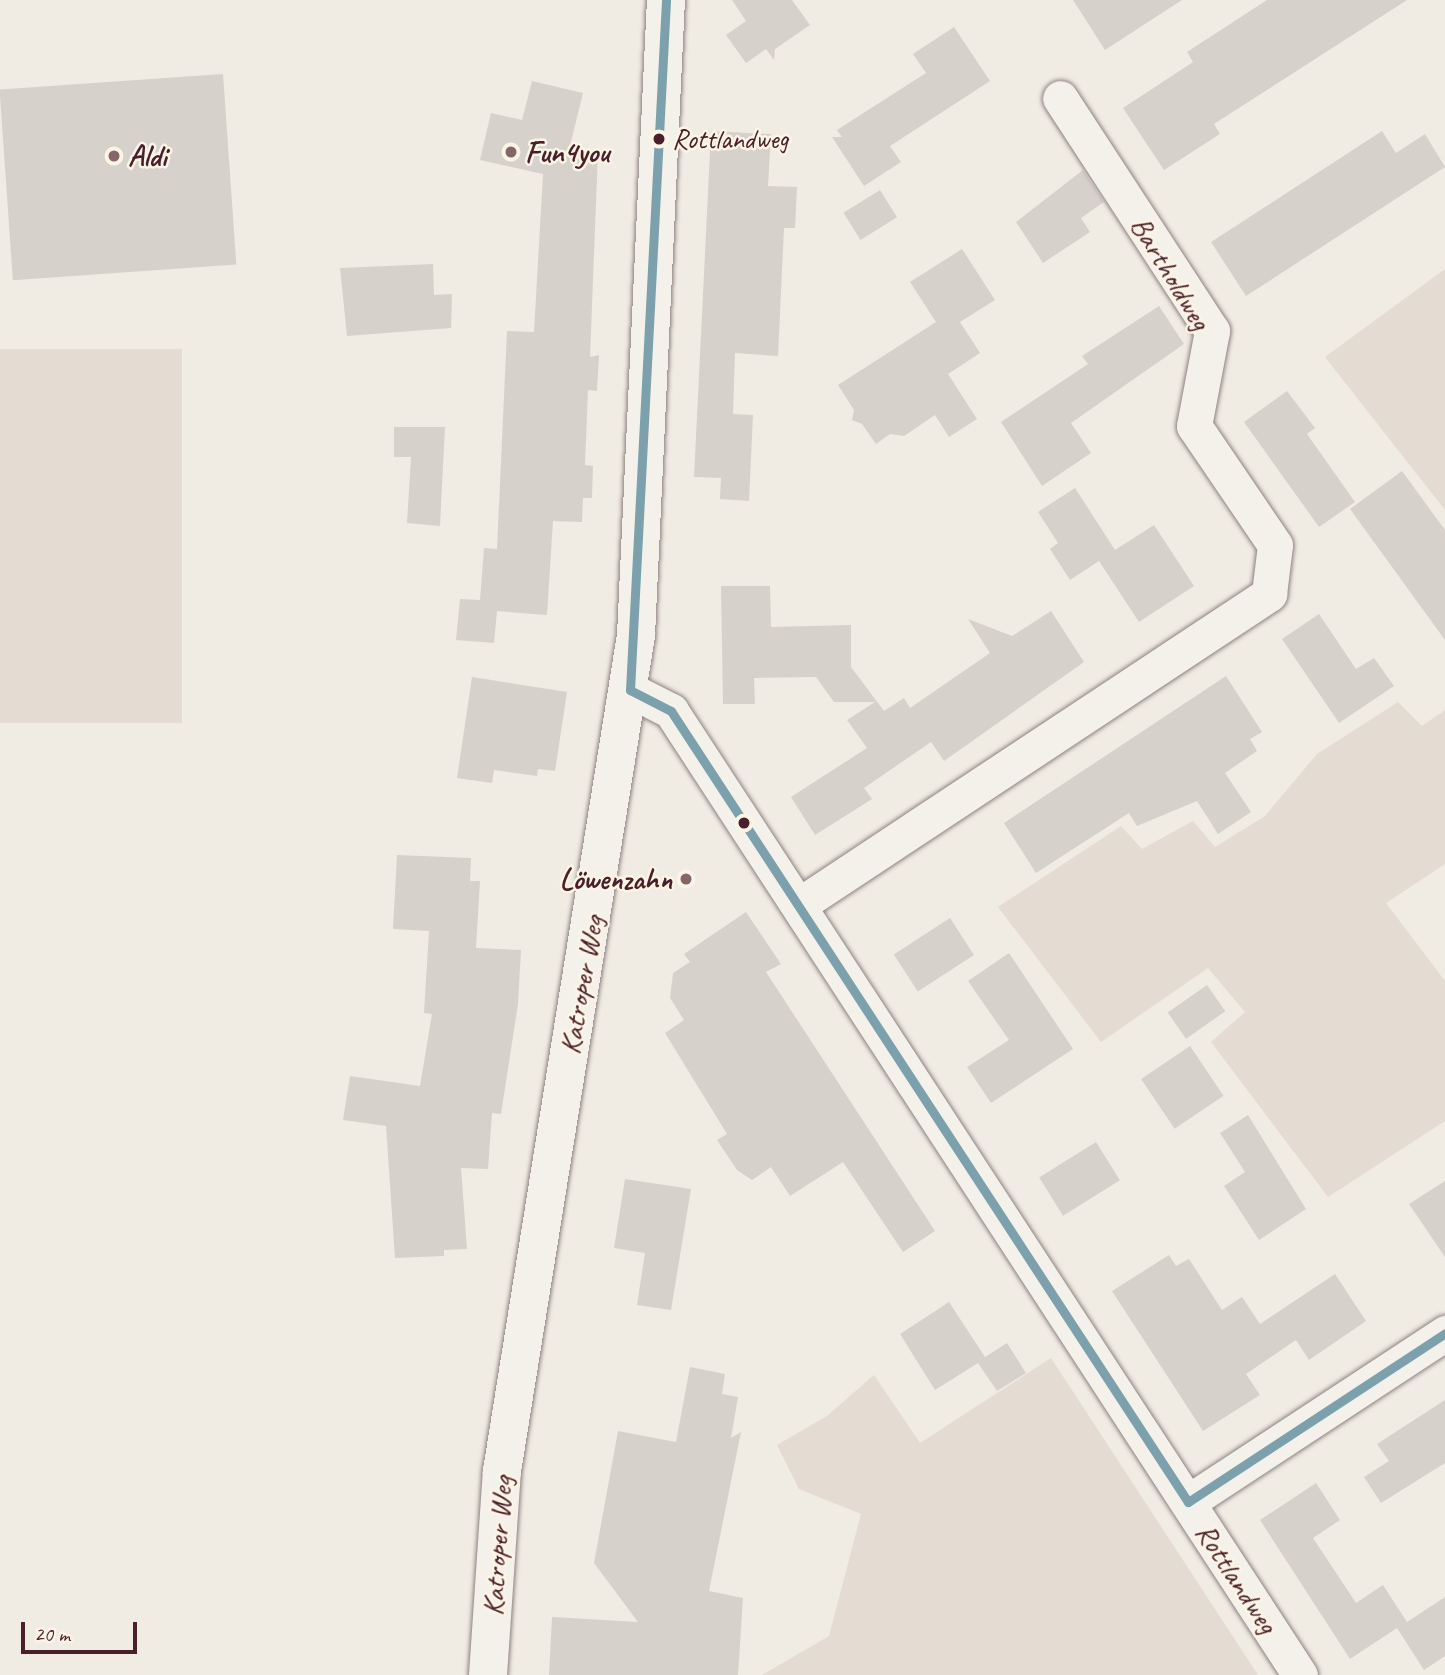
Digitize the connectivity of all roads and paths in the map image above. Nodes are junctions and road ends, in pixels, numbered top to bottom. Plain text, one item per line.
1 (666, 0) edge
2 (1060, 98) dead end
3 (630, 690) junction
4 (799, 905) junction
5 (1444, 1332) edge
6 (1188, 1502) junction
7 (488, 1675) edge
8 (1300, 1675) edge

1 - 3 street, Katroper Weg
2 - 4 street, Bartholdweg
3 - 4 street, Rottlandweg
3 - 7 street, Katroper Weg
4 - 6 street, Rottlandweg
5 - 6 street
6 - 8 street, Rottlandweg

